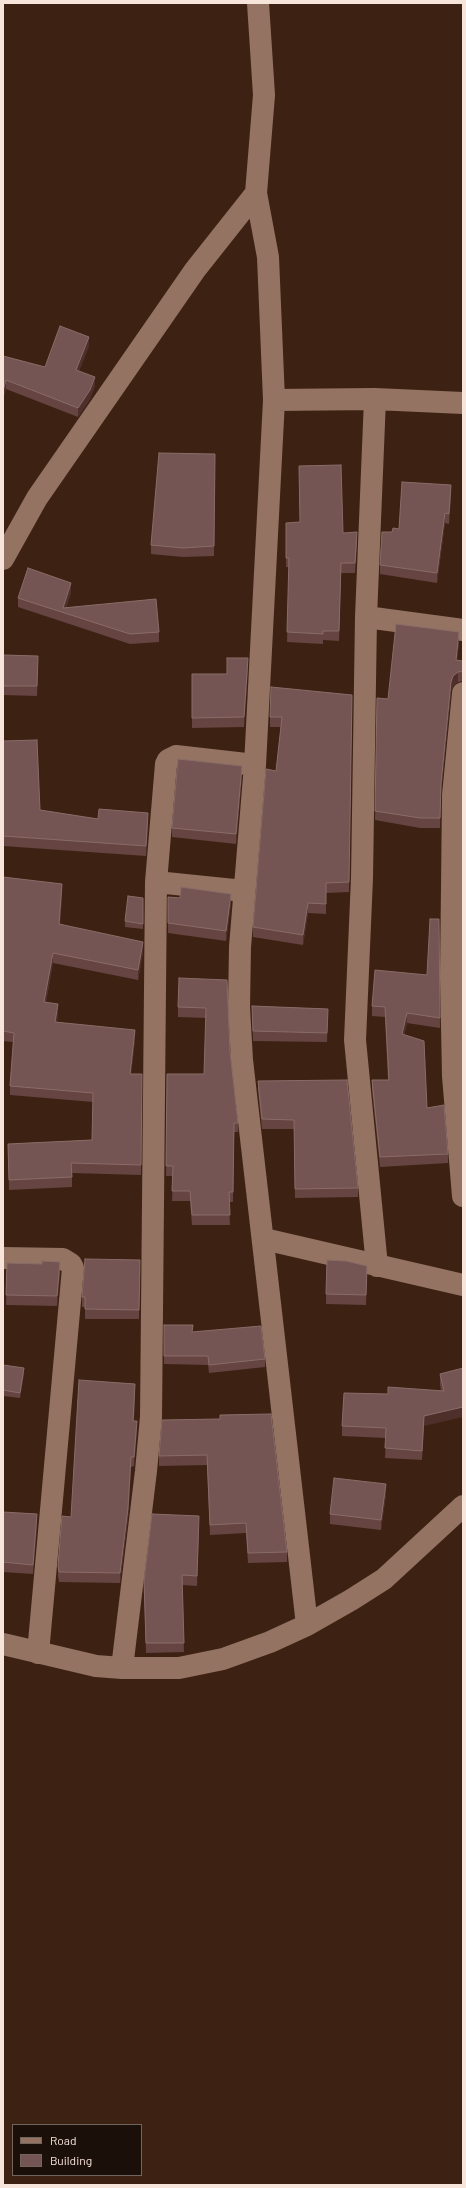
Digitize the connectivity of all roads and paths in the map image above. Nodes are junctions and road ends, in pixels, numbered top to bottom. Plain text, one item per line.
1 (258, 3) edge
2 (256, 193) junction
3 (375, 399) junction
4 (274, 400) junction
5 (463, 403) edge
6 (3, 558) edge
7 (366, 617) junction
8 (463, 630) edge
9 (463, 692) edge
10 (256, 765) junction
11 (156, 882) junction
12 (244, 891) junction
13 (463, 1196) edge
14 (264, 1239) junction
15 (3, 1258) edge
16 (378, 1266) junction
17 (463, 1285) edge
18 (463, 1506) edge
19 (307, 1625) junction
20 (3, 1644) edge
21 (38, 1653) junction
22 (122, 1668) junction

1 - 2 street
2 - 4 street
2 - 6 street
3 - 4 street
3 - 5 street
3 - 7 street
4 - 10 street
7 - 8 street
7 - 16 street
9 - 13 street
10 - 11 street
10 - 12 street
11 - 12 street
11 - 22 street
12 - 14 street
14 - 16 street
14 - 19 street
15 - 21 street
16 - 17 street
18 - 19 street
19 - 22 street
20 - 21 street
21 - 22 street

